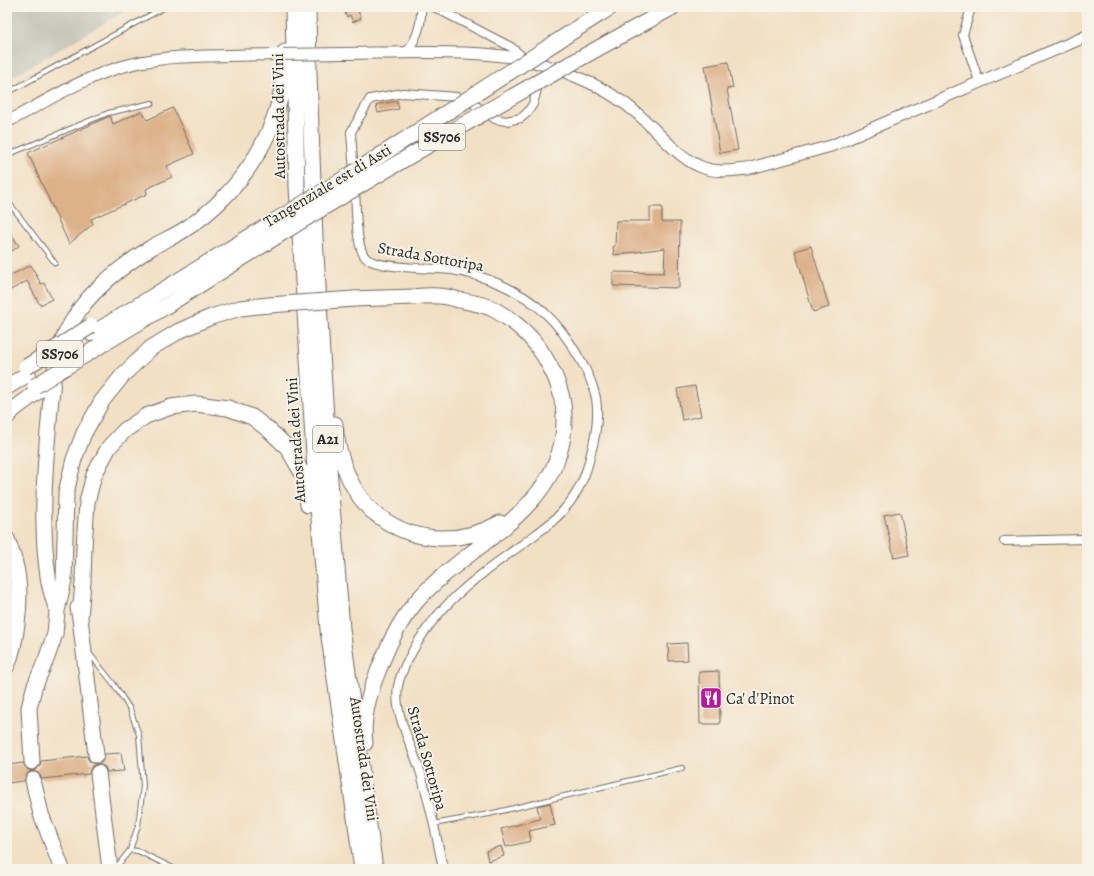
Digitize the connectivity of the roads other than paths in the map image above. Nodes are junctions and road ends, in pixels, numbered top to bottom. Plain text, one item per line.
1 (165, 7) edge
2 (284, 7) edge
3 (294, 7) edge
4 (308, 7) edge
5 (421, 7) edge
6 (434, 7) edge
7 (611, 7) edge
8 (673, 7) edge
9 (969, 7) edge
10 (1087, 36) edge
11 (406, 53) junction
12 (525, 59) junction
13 (547, 67) junction
14 (979, 81) junction
15 (7, 93) edge
16 (152, 103) dead end
17 (7, 122) edge
18 (7, 155) edge
19 (7, 200) edge
20 (272, 231) junction
21 (315, 238) junction
22 (55, 263) dead end
23 (160, 302) junction
24 (95, 341) junction
25 (7, 379) edge
26 (31, 380) junction
27 (7, 387) edge
28 (7, 403) edge
29 (7, 417) edge
30 (522, 512) junction
31 (65, 536) junction
32 (7, 538) edge
33 (1087, 539) edge
34 (1004, 541) dead end
35 (57, 611) junction
36 (80, 618) junction
37 (328, 630) junction
38 (83, 646) junction
39 (7, 666) edge
40 (96, 755) dead end
41 (32, 762) dead end
42 (682, 768) dead end
43 (98, 773) dead end
44 (33, 780) dead end
45 (433, 824) junction
46 (130, 850) junction
47 (62, 869) edge
48 (110, 869) edge
49 (115, 869) edge
50 (175, 869) edge
51 (362, 869) edge
52 (375, 869) edge
53 (382, 869) edge
54 (443, 869) edge

1 - 15 lane
2 - 35 highway
3 - 37 highway, Autostrada dei Vini / A21
4 - 21 highway, Autostrada dei Vini / A21
5 - 11 street
6 - 12 street
7 - 20 highway, Tangenziale est di Asti / SS706, bridge
8 - 20 highway, Tangenziale est di Asti / SS706, bridge
9 - 14 street
10 - 14 street
11 - 12 street
11 - 17 street, bridge
12 - 13 street
13 - 14 street
13 - 45 street, Strada Sottoripa
16 - 18 lane
19 - 22 lane
20 - 23 highway, Tangenziale est di Asti / SS706
21 - 30 highway
21 - 52 highway, Autostrada dei Vini / A21
23 - 24 highway, Tangenziale est di Asti / SS706
23 - 24 highway
24 - 26 highway, Tangenziale est di Asti / SS706
24 - 26 highway
25 - 26 highway
26 - 27 highway, Tangenziale est di Asti / SS706
26 - 28 highway, Tangenziale est di Asti / SS706
26 - 29 highway
30 - 31 highway, bridge
30 - 53 highway
31 - 35 highway
31 - 36 highway
32 - 39 highway
33 - 34 street
35 - 41 highway
36 - 37 highway
36 - 38 highway
37 - 51 highway, Autostrada dei Vini / A21
38 - 40 highway
38 - 46 lane
42 - 45 lane
43 - 48 highway
44 - 47 highway
45 - 54 street, Strada Sottoripa
46 - 49 lane
46 - 50 lane

